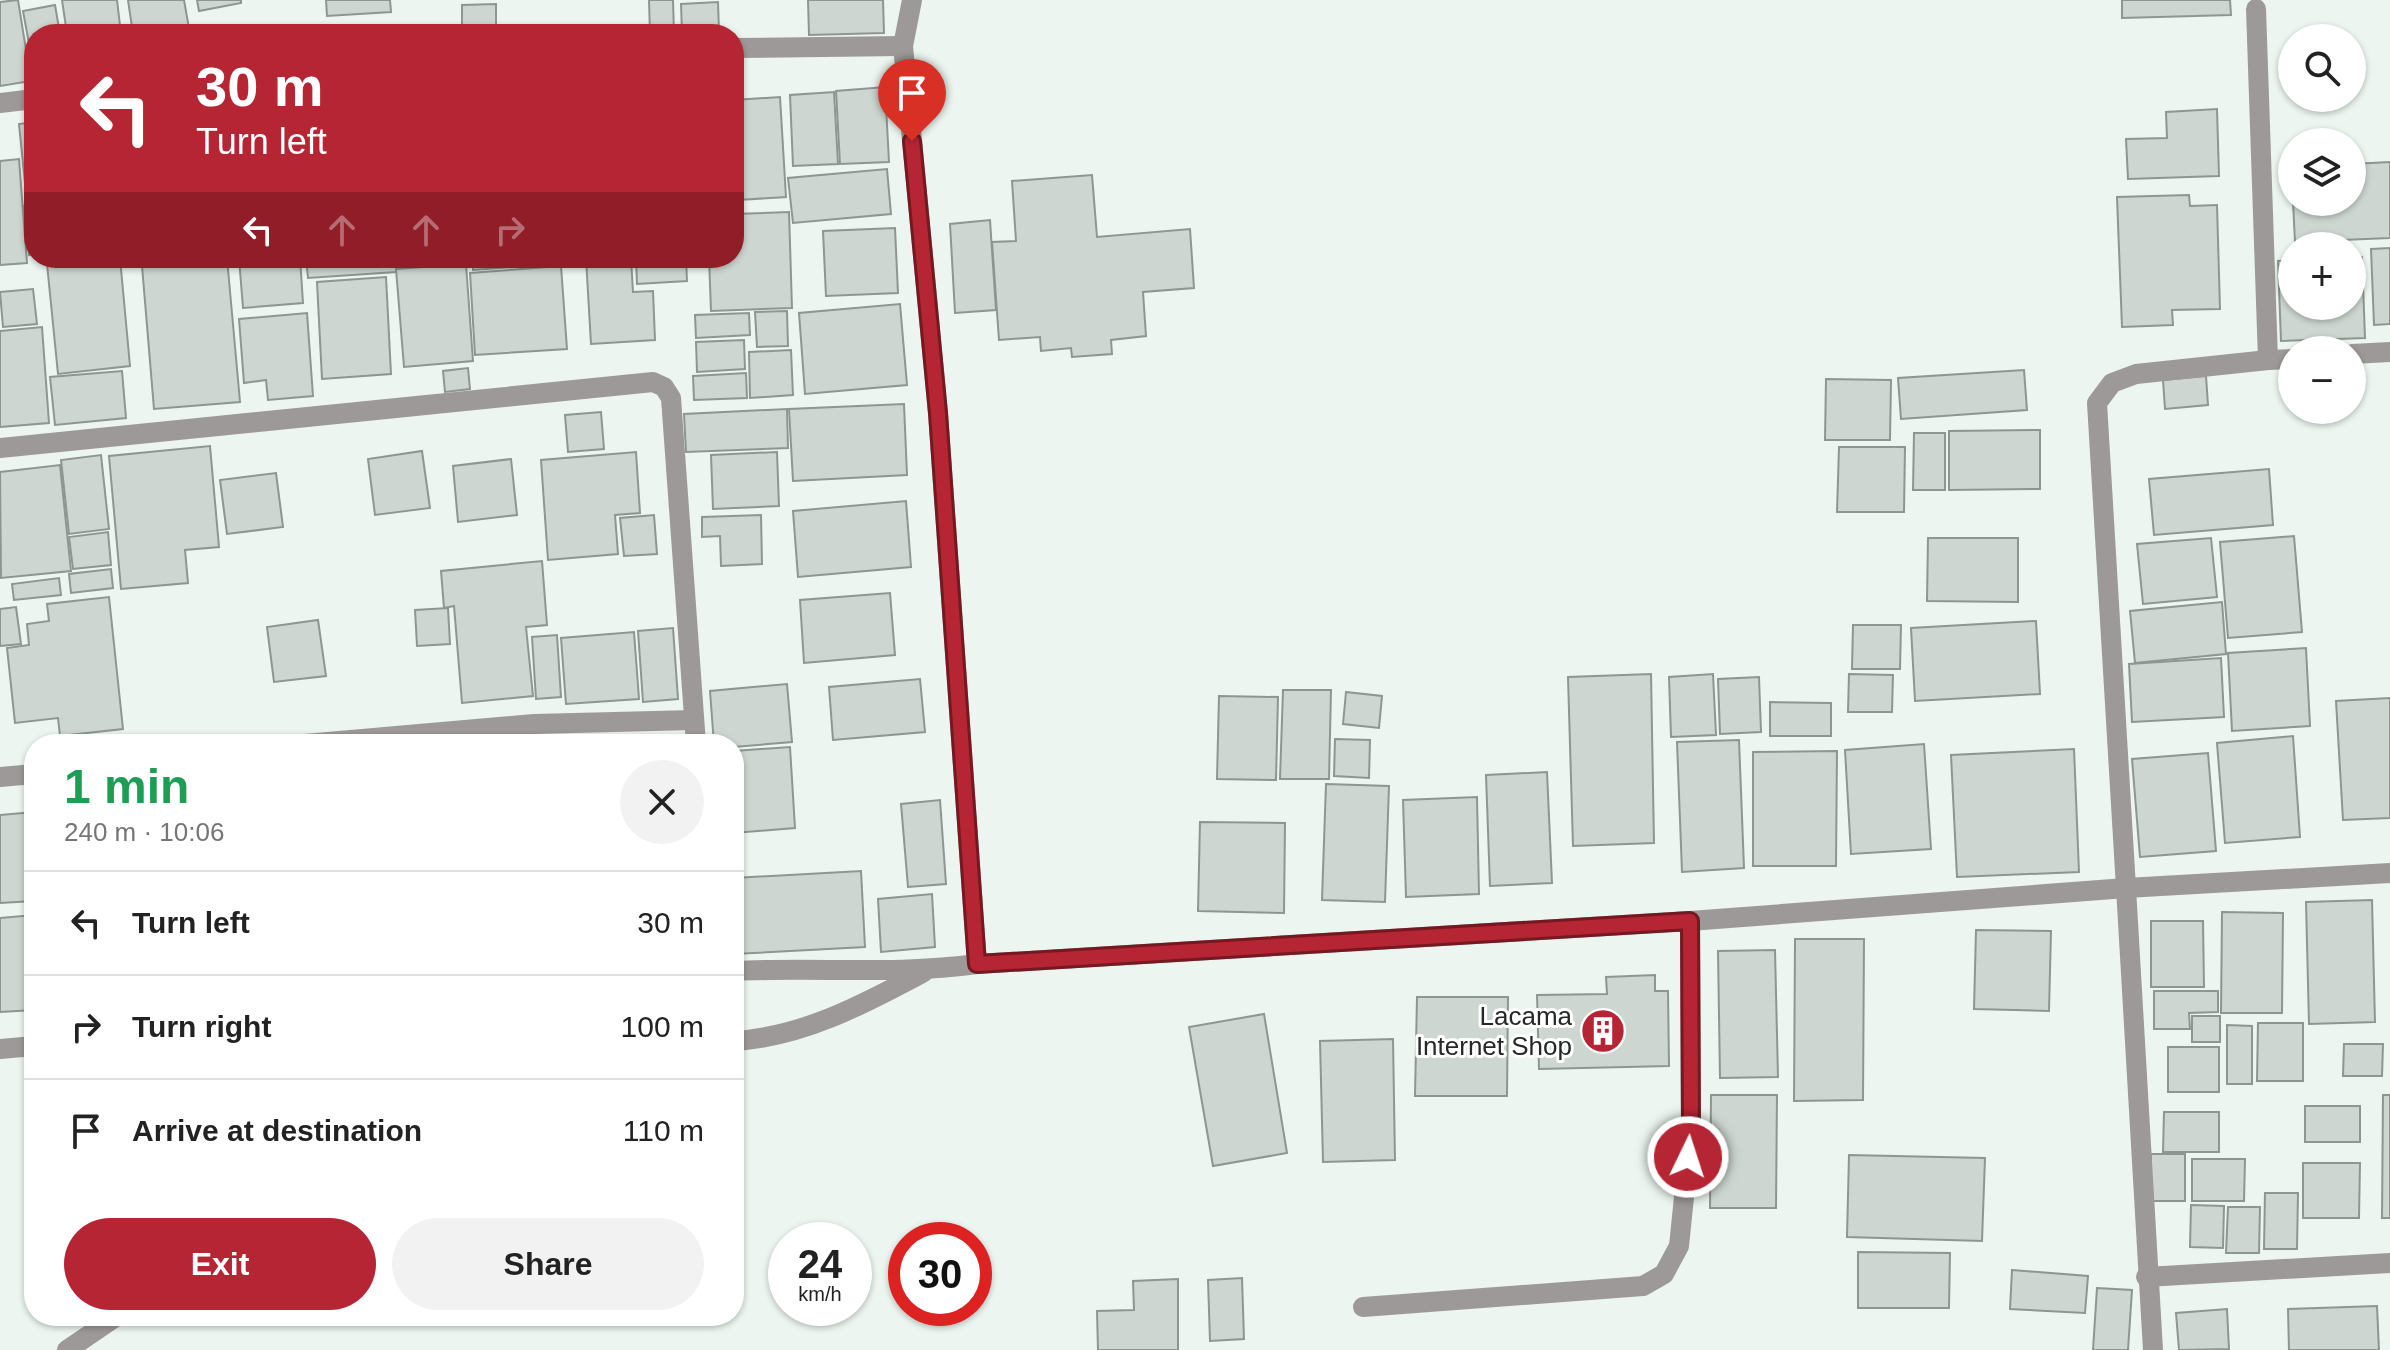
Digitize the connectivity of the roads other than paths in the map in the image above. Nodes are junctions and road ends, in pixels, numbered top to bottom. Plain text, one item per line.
1 (912, 0) edge
2 (2256, 9) dead end
3 (903, 46) junction
4 (744, 48) edge
5 (24, 100) edge
6 (0, 103) edge
7 (2390, 352) edge
8 (2366, 353) edge
9 (2268, 360) junction
10 (2278, 360) edge
11 (0, 448) edge
12 (694, 720) junction
13 (420, 734) edge
14 (695, 734) edge
15 (24, 775) edge
16 (0, 777) edge
17 (2390, 873) edge
18 (2126, 888) junction
19 (1690, 921) junction
20 (977, 964) junction
21 (744, 971) edge
22 (926, 971) junction
23 (744, 1041) edge
24 (24, 1047) edge
25 (0, 1049) edge
26 (2390, 1263) edge
27 (2146, 1277) junction
28 (1363, 1307) dead end
29 (102, 1326) edge
30 (67, 1350) edge
31 (2153, 1350) edge

1 - 3 street
2 - 9 street
3 - 4 street
3 - 20 street
5 - 6 street
7 - 8 street
9 - 10 street
9 - 18 street
11 - 12 street
12 - 13 street
12 - 14 street
15 - 16 street
17 - 18 street
18 - 19 street
18 - 27 street
19 - 20 street
19 - 28 street
20 - 22 street
21 - 22 street
22 - 23 street
24 - 25 street
26 - 27 street
27 - 31 street
29 - 30 street

